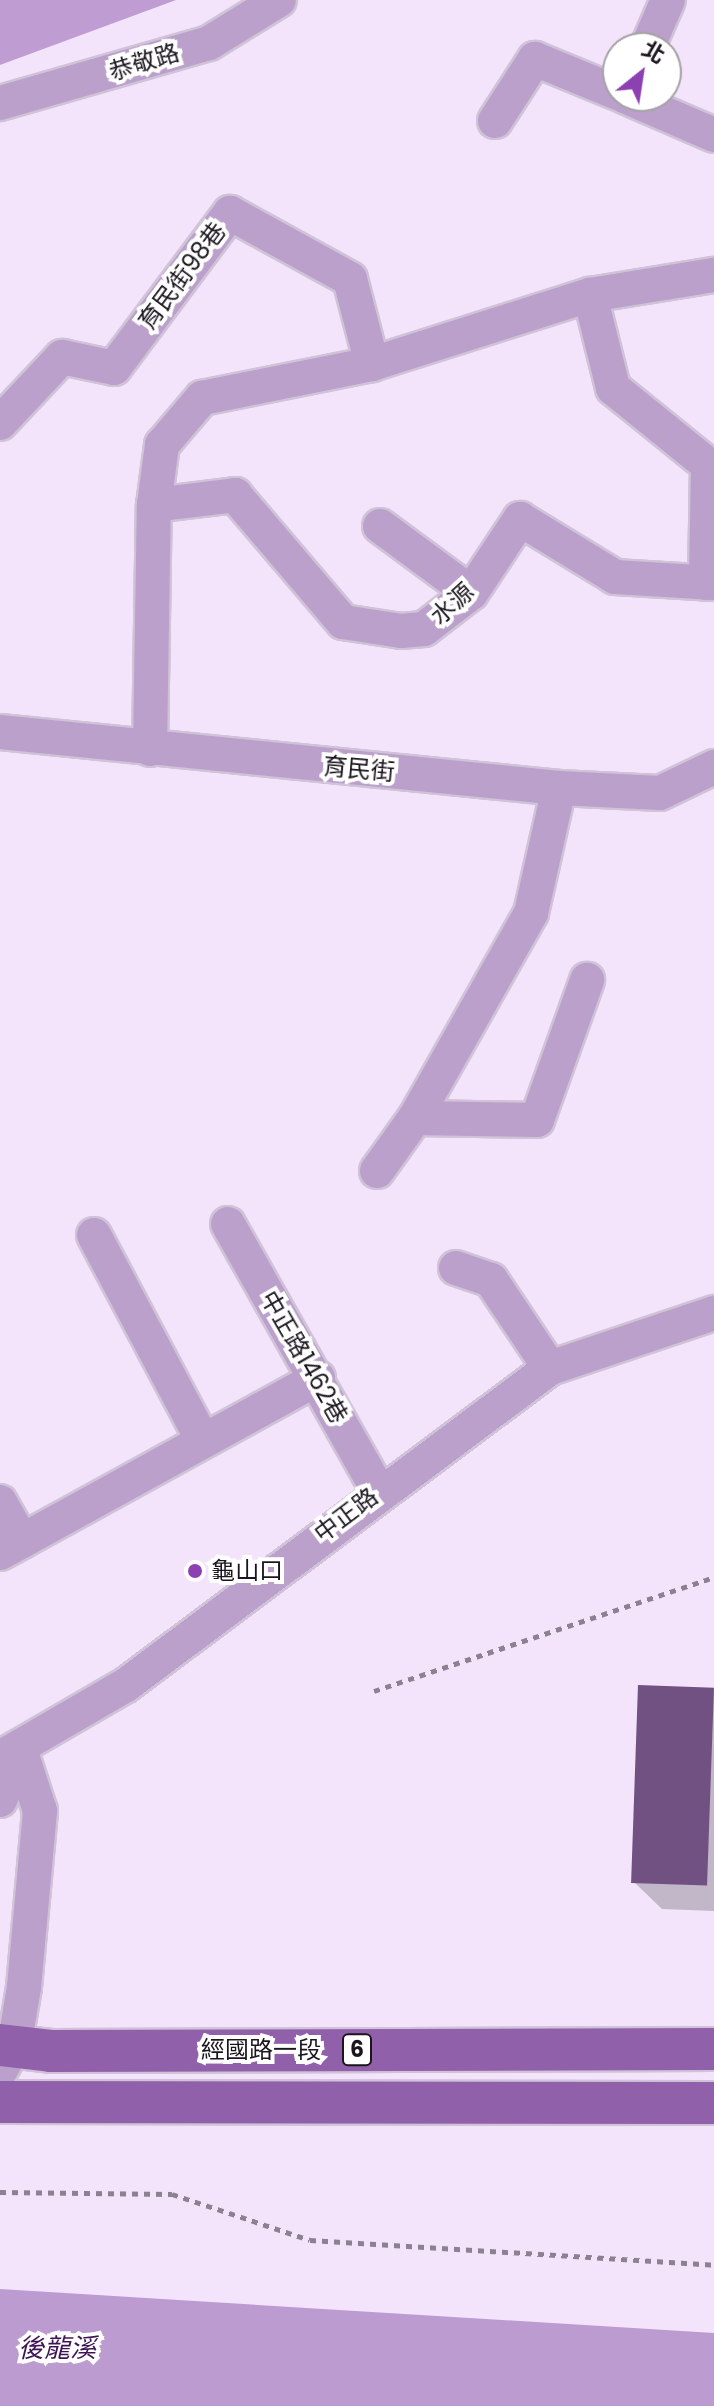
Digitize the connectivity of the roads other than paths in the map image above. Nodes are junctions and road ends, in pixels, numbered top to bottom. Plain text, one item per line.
1 (279, 0) edge
2 (668, 0) edge
3 (654, 32) edge
4 (602, 86) edge
5 (0, 103) edge
6 (662, 112) edge
7 (495, 121) dead end
8 (714, 135) edge
9 (714, 275) edge
10 (590, 295) junction
11 (372, 364) junction
12 (0, 423) edge
13 (154, 505) junction
14 (380, 526) dead end
15 (710, 583) edge
16 (471, 593) junction
17 (0, 732) edge
18 (150, 749) junction
19 (714, 767) edge
20 (559, 788) junction
21 (587, 980) dead end
22 (415, 1118) junction
23 (377, 1171) dead end
24 (228, 1224) dead end
25 (94, 1235) dead end
26 (456, 1268) dead end
27 (714, 1313) edge
28 (550, 1368) junction
29 (318, 1378) junction
30 (203, 1441) junction
31 (378, 1490) junction
32 (0, 1502) edge
33 (11, 1547) edge
34 (10, 1755) edge
35 (0, 1800) edge
36 (714, 2049) edge
37 (5, 2054) edge
38 (0, 2102) edge
39 (714, 2103) edge

1 - 5 street, 恭敬路
2 - 3 street
4 - 7 street
6 - 8 street
9 - 10 street
10 - 11 street
10 - 15 street
11 - 12 street, 育民街98巷
11 - 13 street
13 - 16 street, 水源
13 - 18 street
14 - 16 street
15 - 16 street, 水源
17 - 18 street, 育民街
18 - 20 street, 育民街
19 - 20 street, 育民街
20 - 22 street
21 - 22 street
22 - 23 street
24 - 29 street, 中正路1462巷
25 - 30 street
26 - 28 street
27 - 28 street, 中正路
28 - 31 street, 中正路
29 - 30 street
29 - 31 street, 中正路1462巷
30 - 33 street
31 - 34 street, 中正路
32 - 33 street
34 - 35 street
34 - 37 street
36 - 37 main road, 經國路一段 / 6
38 - 39 main road, 6

